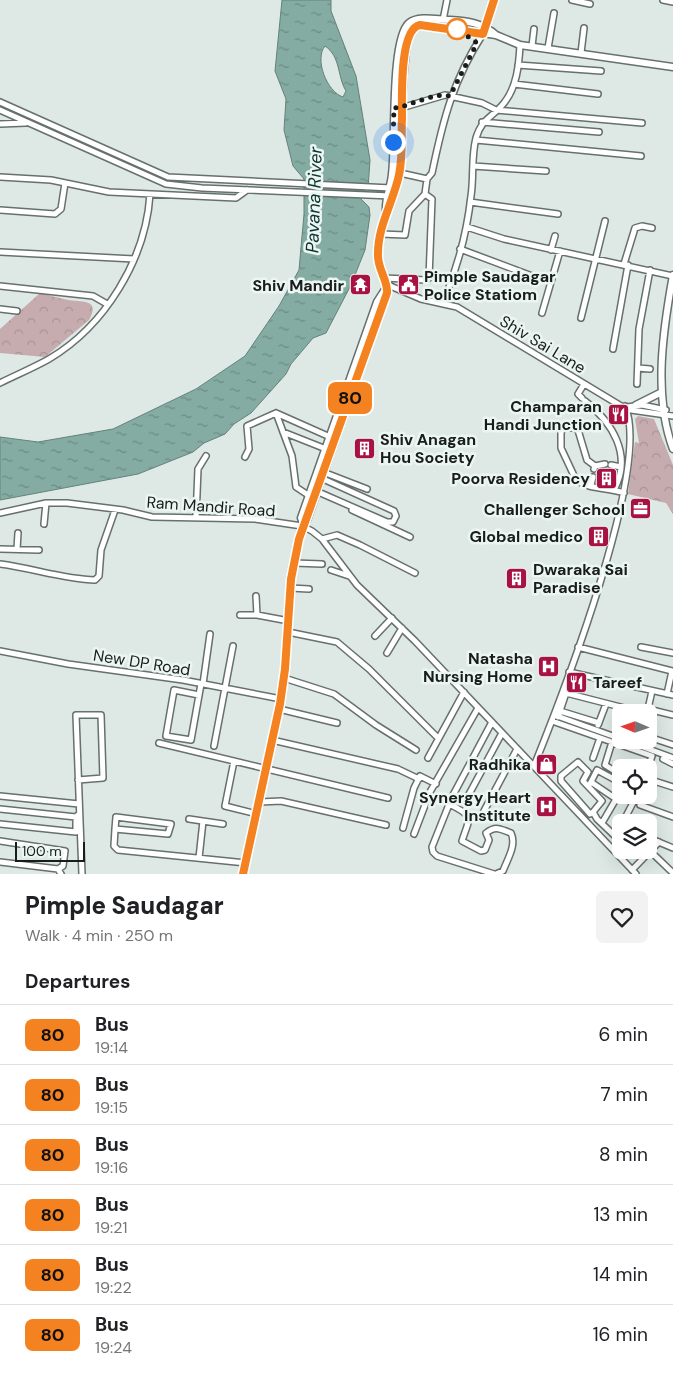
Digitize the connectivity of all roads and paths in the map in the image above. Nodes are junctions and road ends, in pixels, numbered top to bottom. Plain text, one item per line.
1 (446, 0) edge
2 (494, 0) edge
3 (571, 0) edge
4 (663, 0) edge
5 (673, 2) edge
6 (590, 4) dead end
7 (554, 13) dead end
8 (443, 20) junction
9 (486, 26) junction
10 (584, 28) dead end
11 (534, 29) dead end
12 (483, 34) junction
13 (496, 35) junction
14 (520, 44) junction
15 (532, 46) junction
16 (548, 48) junction
17 (582, 53) junction
18 (518, 65) junction
19 (673, 67) edge
20 (601, 72) dead end
21 (514, 84) junction
22 (598, 94) dead end
23 (450, 96) junction
24 (0, 102) edge
25 (398, 108) junction
26 (0, 110) edge
27 (496, 110) junction
28 (32, 117) junction
29 (482, 122) junction
30 (0, 124) edge
31 (30, 124) junction
32 (642, 124) dead end
33 (599, 132) dead end
34 (476, 140) junction
35 (641, 156) dead end
36 (473, 166) junction
37 (546, 171) dead end
38 (400, 173) junction
39 (0, 177) edge
40 (178, 178) junction
41 (427, 178) junction
42 (65, 183) junction
43 (175, 186) junction
44 (396, 189) junction
45 (248, 190) junction
46 (387, 192) junction
47 (150, 194) junction
48 (425, 194) junction
49 (172, 195) junction
50 (394, 196) junction
51 (470, 202) junction
52 (0, 210) edge
53 (386, 211) junction
54 (558, 214) dead end
55 (605, 221) dead end
56 (467, 228) junction
57 (652, 228) dead end
58 (381, 234) junction
59 (554, 236) dead end
60 (460, 249) junction
61 (551, 250) junction
62 (560, 251) junction
63 (0, 252) edge
64 (134, 259) junction
65 (597, 260) junction
66 (626, 264) junction
67 (650, 270) junction
68 (532, 276) dead end
69 (673, 276) edge
70 (384, 278) junction
71 (388, 285) junction
72 (0, 286) edge
73 (107, 304) junction
74 (443, 304) junction
75 (0, 309) edge
76 (17, 311) dead end
77 (542, 313) dead end
78 (580, 318) dead end
79 (613, 349) dead end
80 (638, 368) junction
81 (650, 369) dead end
82 (0, 383) edge
83 (584, 384) junction
84 (637, 384) dead end
85 (350, 388) junction
86 (662, 392) junction
87 (636, 405) junction
88 (626, 406) junction
89 (663, 411) junction
90 (276, 412) junction
91 (673, 415) edge
92 (283, 432) junction
93 (330, 436) junction
94 (673, 448) edge
95 (326, 449) junction
96 (206, 456) dead end
97 (245, 457) dead end
98 (621, 468) junction
99 (322, 475) junction
100 (593, 477) dead end
101 (591, 485) junction
102 (367, 490) dead end
103 (614, 490) junction
104 (624, 493) junction
105 (313, 494) junction
106 (46, 503) junction
107 (115, 510) junction
108 (0, 513) edge
109 (196, 518) junction
110 (44, 524) dead end
111 (303, 525) junction
112 (18, 533) dead end
113 (410, 537) dead end
114 (322, 539) junction
115 (0, 549) edge
116 (18, 549) junction
117 (39, 550) dead end
118 (294, 563) junction
119 (0, 564) edge
120 (322, 564) dead end
121 (331, 570) dead end
122 (415, 574) dead end
123 (350, 576) junction
124 (290, 588) junction
125 (309, 589) dead end
126 (256, 596) dead end
127 (240, 615) dead end
128 (257, 615) junction
129 (392, 618) junction
130 (288, 621) junction
131 (402, 628) junction
132 (288, 632) junction
133 (210, 634) dead end
134 (375, 636) dead end
135 (233, 646) dead end
136 (578, 647) junction
137 (641, 647) dead end
138 (0, 651) edge
139 (387, 653) dead end
140 (673, 653) edge
141 (569, 672) junction
142 (673, 672) edge
143 (284, 678) junction
144 (183, 680) junction
145 (202, 684) junction
146 (226, 689) junction
147 (652, 691) junction
148 (181, 692) junction
149 (464, 692) junction
150 (667, 694) junction
151 (199, 695) junction
152 (673, 696) edge
153 (280, 699) junction
154 (606, 704) junction
155 (612, 705) edge
156 (478, 708) junction
157 (279, 709) junction
158 (557, 714) junction
159 (673, 715) edge
160 (552, 721) junction
161 (492, 722) junction
162 (338, 723) dead end
163 (599, 723) junction
164 (596, 730) junction
165 (502, 733) junction
166 (612, 736) edge
167 (438, 738) junction
168 (600, 738) junction
169 (272, 740) junction
170 (658, 740) edge
171 (612, 742) joint
172 (159, 744) dead end
173 (214, 746) dead end
174 (673, 746) edge
175 (517, 749) junction
176 (632, 749) edge
177 (651, 749) edge
178 (416, 750) dead end
179 (428, 758) dead end
180 (593, 758) dead end
181 (651, 759) edge
182 (663, 759) dead end
183 (673, 759) edge
184 (234, 760) junction
185 (534, 766) junction
186 (267, 768) junction
187 (612, 770) edge
188 (612, 778) edge
189 (419, 779) junction
190 (78, 780) junction
191 (657, 782) edge
192 (436, 784) junction
193 (589, 784) junction
194 (673, 787) edge
195 (0, 796) edge
196 (388, 798) dead end
197 (467, 798) dead end
198 (260, 802) junction
199 (78, 804) junction
200 (449, 804) junction
201 (640, 805) dead end
202 (0, 810) edge
203 (484, 811) dead end
204 (593, 812) junction
205 (257, 814) junction
206 (673, 817) edge
207 (78, 818) junction
208 (597, 819) junction
209 (189, 820) dead end
210 (203, 821) junction
211 (602, 823) junction
212 (0, 824) edge
213 (223, 824) dead end
214 (386, 825) dead end
215 (590, 826) junction
216 (403, 828) dead end
217 (115, 829) junction
218 (612, 833) edge
219 (414, 834) dead end
220 (0, 841) edge
221 (659, 842) edge
222 (673, 848) edge
223 (657, 857) edge
224 (199, 858) junction
225 (643, 859) edge
226 (0, 862) edge
227 (246, 863) junction
228 (58, 872) edge
229 (634, 872) edge
230 (673, 873) edge
231 (82, 874) edge
232 (243, 874) edge
233 (495, 874) edge

1 - 8 street
2 - 9 main road
3 - 6 street
4 - 5 street
7 - 16 street
8 - 9 main road
8 - 25 main road
9 - 12 main road
9 - 13 main road
10 - 17 street
11 - 15 street
12 - 13 main road
12 - 23 street
12 - 25 main road
13 - 14 main road
14 - 15 main road
14 - 18 street
15 - 16 main road
16 - 17 main road
17 - 19 main road
18 - 20 street
18 - 21 street
21 - 22 street
21 - 27 street
23 - 25 street
23 - 27 street
23 - 41 street
24 - 28 street
25 - 38 main road
25 - 46 main road
26 - 31 street
27 - 29 street
27 - 32 street
28 - 31 street
28 - 40 street
29 - 33 street
29 - 34 street
30 - 31 street
31 - 43 street
34 - 35 street
34 - 36 street
36 - 37 street
36 - 51 street
38 - 41 street
38 - 44 main road
39 - 42 street
40 - 43 street
40 - 46 street
41 - 48 street
42 - 47 street
42 - 52 street
43 - 45 street
43 - 49 street
44 - 46 street
44 - 50 main road
45 - 46 street
45 - 49 street
46 - 50 street
46 - 53 main road
47 - 49 street
47 - 64 street
48 - 58 street
48 - 70 street
50 - 53 main road
51 - 54 street
51 - 56 street
53 - 58 main road
55 - 65 street
56 - 60 street
56 - 61 street
57 - 66 street
58 - 70 main road
59 - 61 street
60 - 68 street
60 - 74 street
61 - 62 street
62 - 65 street
62 - 77 street
63 - 64 street
64 - 73 street
65 - 66 street
65 - 78 street
66 - 67 street
66 - 79 street
67 - 69 street
67 - 80 street
69 - 86 main road
70 - 71 main road
71 - 74 street, Shiv Sai Lane
71 - 85 main road
72 - 73 street
73 - 82 street
74 - 83 street, Shiv Sai Lane
75 - 76 street
80 - 81 street
80 - 84 street
83 - 88 street, Shiv Sai Lane
83 - 98 street
85 - 93 main road
85 - 99 main road
86 - 87 main road
86 - 89 main road
87 - 88 street
87 - 89 street
88 - 89 street, Shiv Sai Lane
88 - 104 street
89 - 91 street
89 - 94 main road
90 - 92 street
90 - 93 street
90 - 97 street
92 - 95 street
92 - 105 street
93 - 95 main road
95 - 105 main road
96 - 109 street
98 - 101 street
98 - 103 street
99 - 102 street
99 - 105 main road
99 - 105 street
100 - 101 street
101 - 103 street
103 - 104 street
104 - 136 street
105 - 111 main road
105 - 113 street
106 - 107 street, Ram Mandir Road
106 - 108 street, Ram Mandir Road
106 - 110 street
107 - 109 street, Ram Mandir Road
107 - 119 street
109 - 111 street, Ram Mandir Road
111 - 114 street
111 - 118 main road
112 - 116 street
114 - 122 street
114 - 123 street
115 - 116 street
116 - 117 street
118 - 120 street
118 - 124 main road
121 - 123 street
123 - 129 street
124 - 125 street
124 - 130 main road
126 - 128 street
127 - 128 street
128 - 130 street
129 - 131 street
129 - 134 street
130 - 132 main road
131 - 139 street
131 - 149 street
132 - 143 main road
132 - 167 street
133 - 145 street
135 - 146 street
136 - 141 street
136 - 142 street
137 - 140 street
138 - 144 street, New DP Road
141 - 147 street
141 - 158 street
142 - 150 street
143 - 153 main road
143 - 178 street
144 - 145 street, New DP Road
144 - 148 street
145 - 146 street, New DP Road
145 - 151 street
146 - 153 street, New DP Road
146 - 173 street
147 - 150 street
147 - 159 street
148 - 151 street
148 - 151 street
149 - 156 street
149 - 167 street
150 - 152 street
153 - 157 main road
154 - 155 street
154 - 158 street
154 - 163 street
156 - 161 street
156 - 192 street
157 - 162 street
157 - 169 main road
158 - 160 street
158 - 163 street
158 - 164 street
160 - 168 street
160 - 185 street
161 - 165 street
161 - 200 street
163 - 164 street
164 - 166 street
165 - 175 street
165 - 197 street
167 - 179 street
168 - 171 street
168 - 180 street
169 - 186 main road
169 - 189 street
170 - 174 street
171 - 187 street
172 - 184 street
175 - 185 street
175 - 203 street
176 - 181 street
177 - 183 street
182 - 183 street
184 - 186 street
184 - 205 street
185 - 215 street
186 - 196 street
186 - 198 main road
188 - 193 street
189 - 192 street
189 - 216 street
190 - 190 street
190 - 199 street
191 - 194 street
192 - 219 street
193 - 204 street
193 - 204 street
193 - 211 street
195 - 199 street
198 - 205 main road
198 - 214 street
199 - 207 street
200 - 233 street
200 - 233 street
201 - 206 street
202 - 207 street
204 - 208 street
205 - 227 main road
207 - 212 street
207 - 231 street
208 - 211 street
208 - 215 street
209 - 210 street
210 - 213 street
210 - 224 street
211 - 218 street
215 - 229 street
217 - 217 street
217 - 224 street
220 - 228 street
221 - 222 street
223 - 230 street
224 - 227 street
225 - 229 street
226 - 228 street
227 - 232 main road

